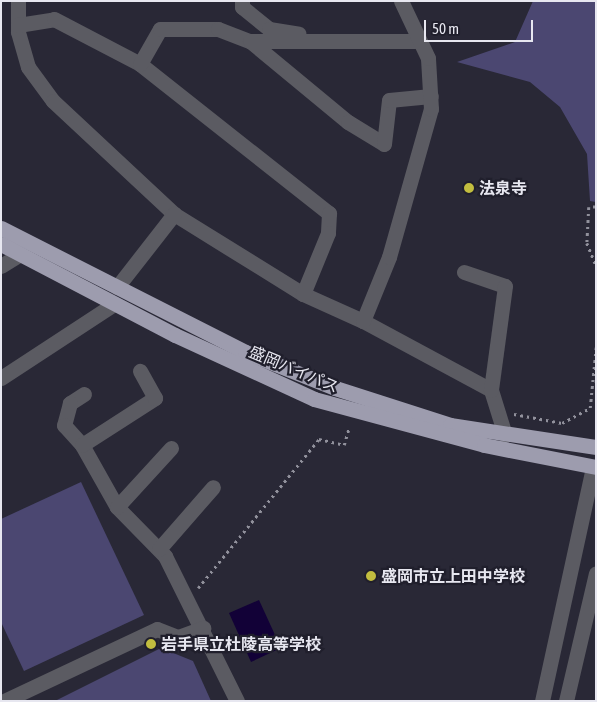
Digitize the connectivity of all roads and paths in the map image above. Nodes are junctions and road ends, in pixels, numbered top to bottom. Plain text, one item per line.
1 (18, 1) edge
2 (242, 1) edge
3 (401, 1) edge
4 (18, 25) junction
5 (250, 41) junction
6 (332, 41) junction
7 (418, 41) junction
8 (140, 64) junction
9 (431, 96) junction
10 (596, 207) edge
11 (174, 214) junction
12 (1, 228) edge
13 (1, 244) edge
14 (20, 254) junction
15 (596, 265) edge
16 (1, 266) edge
17 (464, 272) dead end
18 (117, 287) junction
19 (304, 294) junction
20 (114, 304) junction
21 (363, 321) junction
22 (596, 347) edge
23 (140, 371) dead end
24 (1, 378) edge
25 (491, 390) junction
26 (84, 394) dead end
27 (511, 408) dead end
28 (349, 427) dead end
29 (505, 435) junction
30 (82, 446) junction
31 (596, 447) edge
32 (171, 448) dead end
33 (595, 464) edge
34 (212, 487) dead end
35 (117, 507) junction
36 (162, 553) junction
37 (596, 573) edge
38 (189, 599) junction
39 (203, 628) junction
40 (4, 701) edge
41 (237, 701) edge
42 (542, 701) edge
43 (566, 701) edge

1 - 4 street
2 - 6 street
3 - 7 street
4 - 8 street
4 - 11 street
5 - 6 street
5 - 8 street
5 - 9 street
6 - 7 street
7 - 9 street
8 - 19 street
9 - 21 street
10 - 15 path
11 - 18 street
11 - 19 street
12 - 18 highway, 盛岡バイパス
13 - 14 highway, 盛岡バイパス
14 - 16 street
14 - 20 highway, 盛岡バイパス
17 - 25 street
18 - 29 highway, 盛岡バイパス
19 - 21 street
20 - 24 street
20 - 33 highway, 盛岡バイパス
21 - 25 street
22 - 27 path
23 - 30 street
25 - 29 street
26 - 30 street
28 - 38 path
29 - 31 highway, 盛岡バイパス
30 - 35 street
32 - 35 street
33 - 42 street
34 - 36 street
35 - 36 street
36 - 38 street
37 - 43 street
38 - 39 street
39 - 40 street
39 - 41 street

